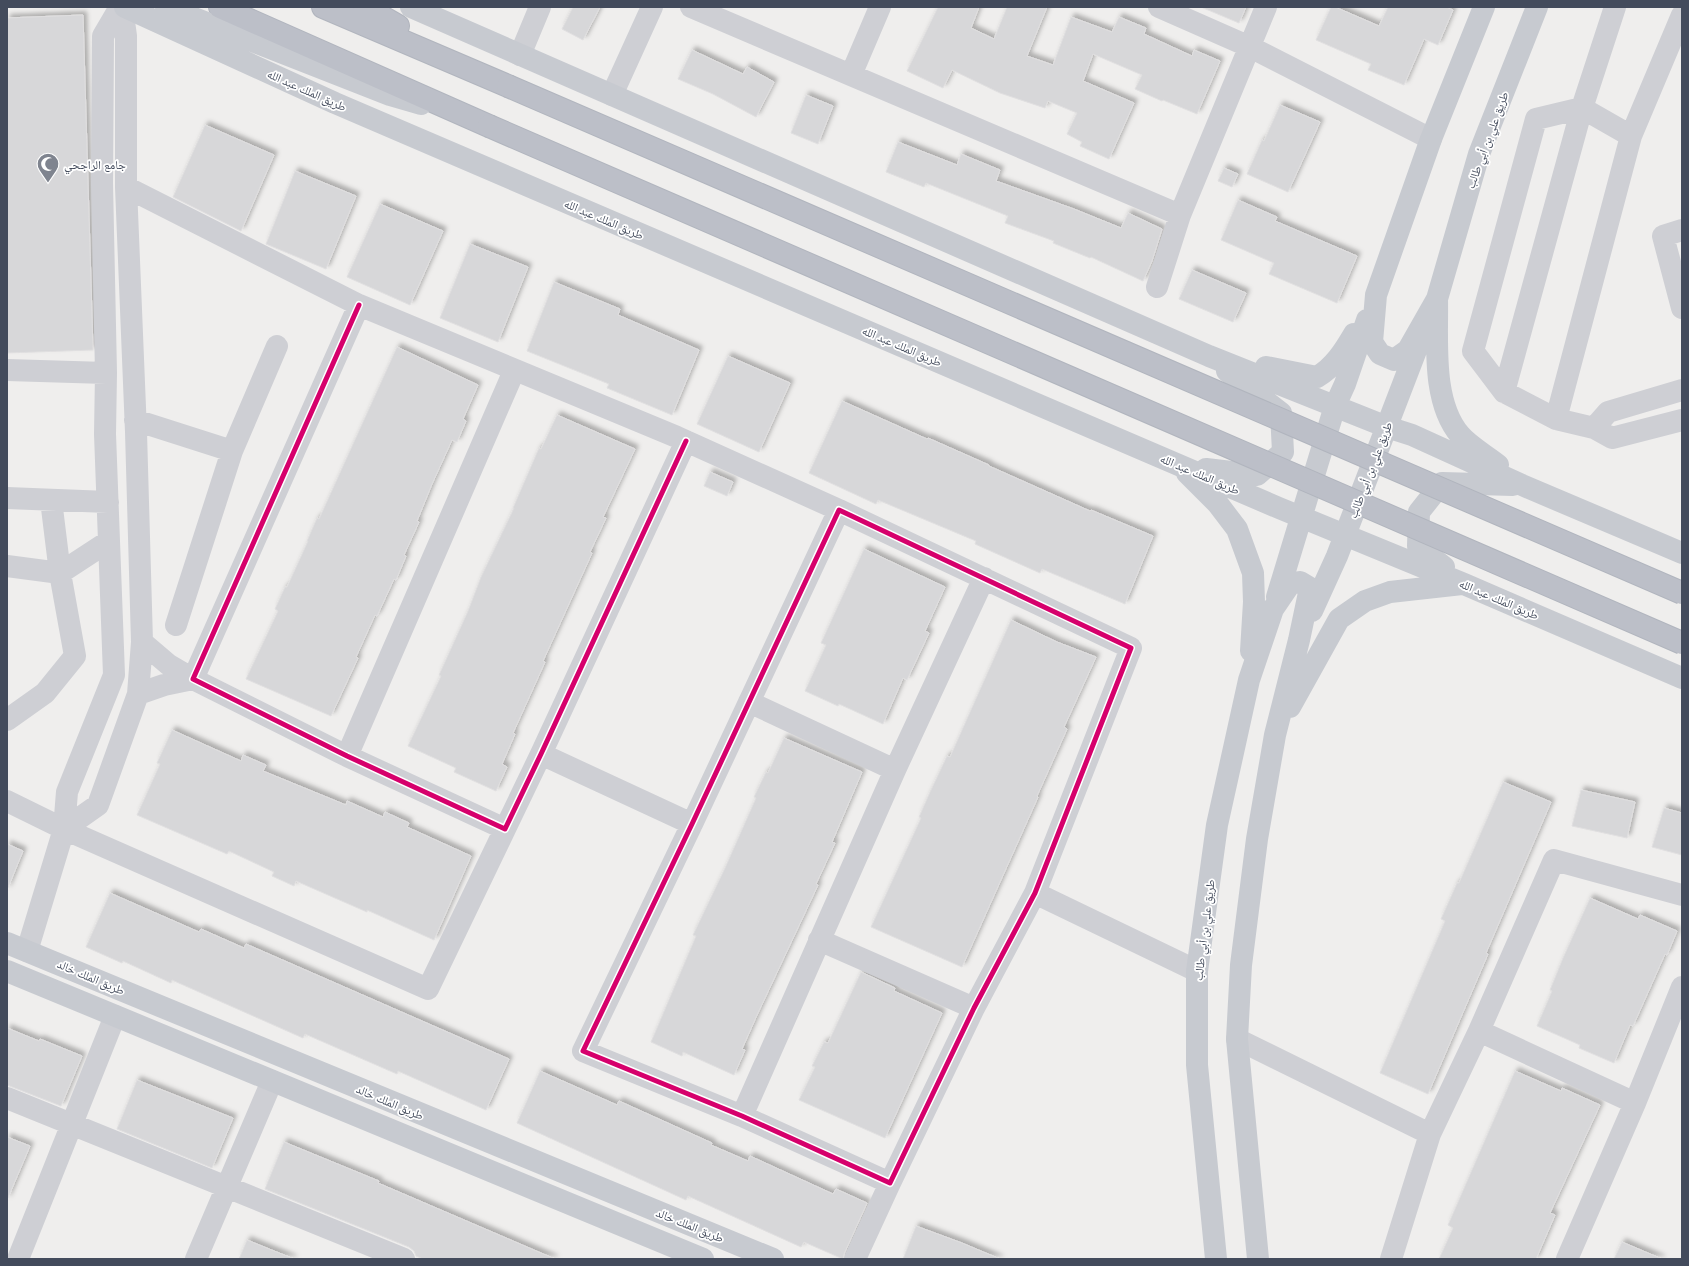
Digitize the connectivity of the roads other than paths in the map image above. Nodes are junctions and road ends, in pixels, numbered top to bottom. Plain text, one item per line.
1 (121, 7) edge
2 (125, 7) edge
3 (166, 7) edge
4 (220, 7) edge
5 (323, 7) edge
6 (364, 7) edge
7 (540, 7) edge
8 (652, 7) edge
9 (691, 7) edge
10 (880, 7) edge
11 (1158, 7) edge
12 (1266, 7) edge
13 (1484, 7) edge
14 (1538, 7) edge
15 (1615, 7) edge
16 (414, 8) edge
17 (1682, 15) edge
18 (1250, 47) junction
19 (520, 55) junction
20 (851, 75) junction
21 (508, 86) junction
22 (612, 95) junction
23 (1582, 108) junction
24 (489, 126) junction
25 (1631, 136) junction
26 (1431, 139) junction
27 (126, 187) junction
28 (1180, 215) junction
29 (1682, 230) edge
30 (1157, 287) dead end
31 (1376, 295) junction
32 (1437, 298) junction
33 (359, 305) junction
34 (1682, 308) edge
35 (277, 346) dead end
36 (1209, 356) junction
37 (7, 370) edge
38 (514, 371) junction
39 (106, 373) junction
40 (1682, 390) edge
41 (1504, 392) junction
42 (1335, 406) junction
43 (1556, 418) junction
44 (135, 420) junction
45 (1682, 420) edge
46 (1387, 427) junction
47 (1594, 428) junction
48 (686, 441) junction
49 (232, 451) junction
50 (1179, 465) junction
51 (1522, 485) junction
52 (7, 498) edge
53 (51, 500) junction
54 (108, 502) junction
55 (839, 510) junction
56 (1302, 518) junction
57 (1345, 534) junction
58 (109, 541) junction
59 (1682, 553) edge
60 (7, 566) edge
61 (60, 572) junction
62 (984, 578) junction
63 (1464, 584) junction
64 (1682, 593) edge
65 (1273, 609) junction
66 (176, 625) dead end
67 (1299, 640) junction
68 (142, 642) junction
69 (1682, 643) edge
70 (1682, 678) edge
71 (193, 679) junction
72 (1250, 680) junction
73 (138, 694) junction
74 (749, 702) junction
75 (7, 720) edge
76 (1275, 734) junction
77 (541, 754) junction
78 (347, 756) junction
79 (895, 770) junction
80 (7, 801) edge
81 (692, 824) junction
82 (64, 829) junction
83 (505, 829) junction
84 (1035, 894) junction
85 (1682, 895) edge
86 (818, 940) junction
87 (17, 947) edge
88 (7, 971) edge
89 (1197, 971) junction
90 (1682, 987) edge
91 (974, 1008) junction
92 (115, 1016) junction
93 (1479, 1031) junction
94 (1237, 1039) junction
95 (272, 1080) junction
96 (7, 1098) edge
97 (1635, 1103) junction
98 (742, 1116) junction
99 (71, 1125) junction
100 (1430, 1134) junction
101 (890, 1182) junction
102 (226, 1188) junction
103 (369, 1252) edge
104 (18, 1259) edge
105 (196, 1259) edge
106 (404, 1259) edge
107 (704, 1259) edge
108 (773, 1259) edge
109 (856, 1259) edge
110 (1216, 1259) edge
111 (1258, 1259) edge
112 (1391, 1259) edge
113 (1566, 1259) edge

1 - 27 street
1 - 39 street
2 - 50 main road, طريق الملك عبد الله
3 - 24 main road
4 - 24 highway
5 - 21 highway
6 - 21 highway
7 - 19 street
8 - 22 street
9 - 20 street
10 - 20 street
11 - 18 street
12 - 18 street
13 - 26 main road, طريق علي بن أبي طالب
14 - 32 main road, طريق علي بن أبي طالب
15 - 23 street
16 - 19 main road
17 - 25 street
18 - 26 street
18 - 28 street
19 - 22 main road
20 - 28 street
21 - 64 highway, bridge
22 - 36 main road
23 - 25 street
23 - 41 street
23 - 41 street
24 - 69 highway, bridge
25 - 43 street
26 - 31 main road, طريق علي بن أبي طالب
27 - 33 street
27 - 44 street
28 - 30 street
29 - 34 street
31 - 32 main road, طريق علي بن أبي طالب
31 - 36 main road
31 - 42 main road, طريق علي بن أبي طالب
32 - 46 main road, طريق علي بن أبي طالب
32 - 51 main road
33 - 38 street
33 - 71 street
35 - 49 street
36 - 42 main road
36 - 50 main road
37 - 39 street
38 - 48 street
38 - 78 street
39 - 54 street
40 - 47 street
41 - 43 street
42 - 46 main road
42 - 56 main road, طريق علي بن أبي طالب
43 - 47 street
44 - 49 street
44 - 68 street
45 - 47 street
46 - 51 main road
46 - 57 main road, طريق علي بن أبي طالب
48 - 55 street
48 - 77 street
49 - 66 street
50 - 56 main road, طريق الملك عبد الله
50 - 72 main road
51 - 59 main road
51 - 63 main road
52 - 53 street
53 - 54 street
53 - 61 street
54 - 58 street
55 - 62 street
55 - 74 street
56 - 57 main road, طريق الملك عبد الله
56 - 65 main road, طريق علي بن أبي طالب
57 - 63 main road, طريق الملك عبد الله
57 - 67 main road, طريق علي بن أبي طالب
58 - 61 street
58 - 82 street
60 - 61 street
61 - 75 street
62 - 79 street
62 - 84 street
63 - 70 main road, طريق الملك عبد الله
63 - 76 main road
65 - 67 main road, طريق علي بن أبي طالب
65 - 72 main road, طريق علي بن أبي طالب
67 - 76 main road, طريق علي بن أبي طالب
68 - 71 street
68 - 73 street
71 - 73 street
71 - 78 street
72 - 89 main road, طريق علي بن أبي طالب
73 - 82 street
74 - 79 street
74 - 81 street
76 - 94 main road, طريق علي بن أبي طالب
77 - 81 street
77 - 83 street
78 - 83 street
79 - 86 street
80 - 82 street
81 - 98 street
82 - 83 street
82 - 87 street
84 - 89 street
84 - 91 street
85 - 93 street
86 - 91 street
86 - 98 street
87 - 108 main road, طريق الملك خالد
88 - 92 main road, طريق الملك خالد
89 - 110 main road, طريق علي بن أبي طالب
90 - 97 street
91 - 101 street
92 - 95 main road, طريق الملك خالد
92 - 99 street
93 - 97 street
93 - 100 street
94 - 100 street
94 - 111 main road, طريق علي بن أبي طالب
95 - 102 street
95 - 107 main road, طريق الملك خالد
96 - 99 street
97 - 113 street
98 - 101 street
99 - 102 street
99 - 104 street
100 - 112 street
101 - 109 street
102 - 103 street
102 - 105 street
103 - 106 street

